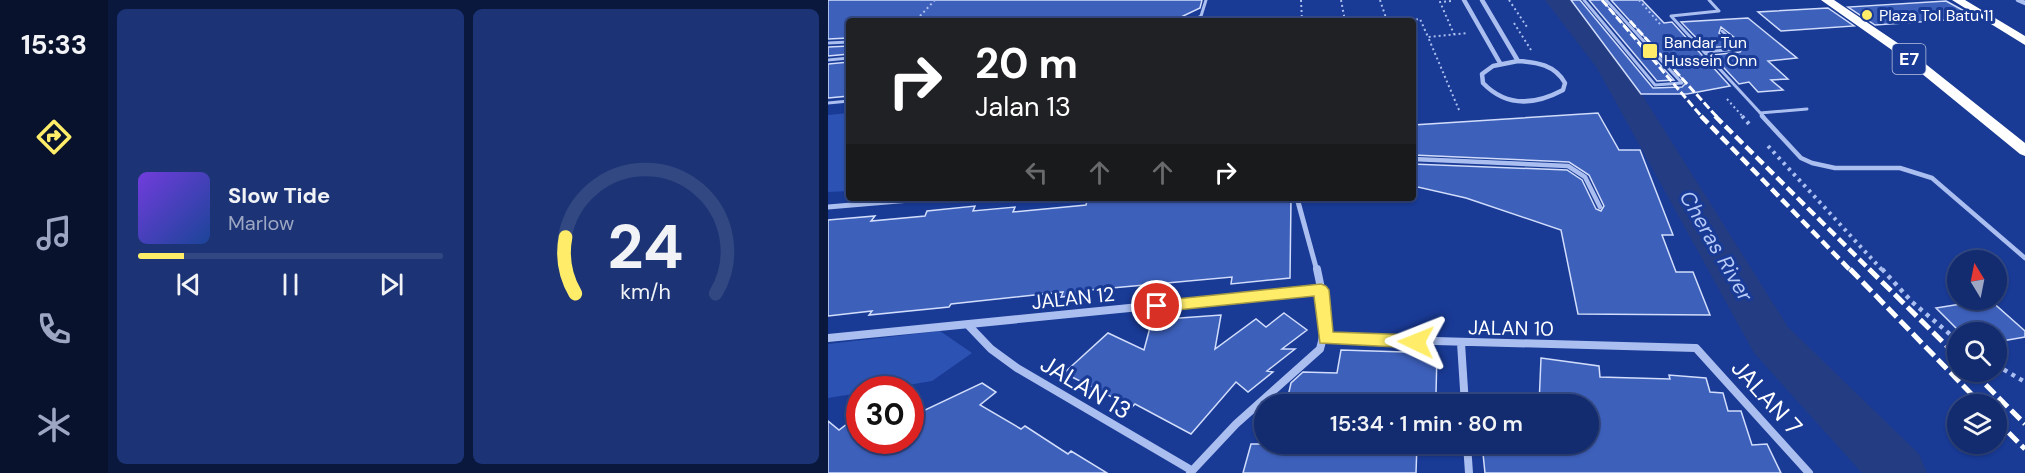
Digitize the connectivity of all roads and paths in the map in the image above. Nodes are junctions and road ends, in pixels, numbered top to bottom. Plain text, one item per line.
1 (935, 0) edge
2 (1206, 0) edge
3 (1301, 0) edge
4 (1341, 0) edge
5 (1380, 0) edge
6 (1464, 0) edge
7 (1482, 0) edge
8 (1509, 0) edge
9 (1584, 0) edge
10 (1606, 0) edge
11 (1639, 0) edge
12 (1709, 0) edge
13 (1826, 0) edge
14 (1957, 0) edge
15 (2018, 0) edge
16 (1440, 2) dead end
17 (2025, 3) edge
18 (920, 16) dead end
19 (1197, 18) edge
20 (1302, 18) edge
21 (1344, 18) edge
22 (1387, 18) edge
23 (1416, 19) edge
24 (1517, 28) dead end
25 (1666, 31) dead end
26 (1722, 31) dead end
27 (1468, 33) dead end
28 (1454, 34) junction
29 (1428, 37) junction
30 (2025, 41) edge
31 (846, 42) edge
32 (828, 43) edge
33 (1704, 52) junction
34 (846, 58) edge
35 (828, 60) edge
36 (1518, 61) junction
37 (1500, 63) junction
38 (1720, 91) dead end
39 (846, 101) edge
40 (828, 103) edge
41 (1807, 109) dead end
42 (1459, 110) dead end
43 (1760, 113) junction
44 (1751, 126) dead end
45 (1766, 143) dead end
46 (2025, 152) edge
47 (1416, 159) edge
48 (899, 201) edge
49 (1298, 201) edge
50 (828, 207) edge
51 (1600, 207) dead end
52 (2025, 258) edge
53 (1321, 290) junction
54 (969, 326) junction
55 (1947, 332) edge
56 (1326, 338) junction
57 (828, 339) edge
58 (1461, 343) junction
59 (1696, 348) joint
60 (2007, 372) edge
61 (2025, 382) edge
62 (1463, 394) edge
63 (1467, 454) edge
64 (1190, 471) edge
65 (1468, 473) edge
66 (1809, 473) edge

1 - 18 path
2 - 19 lane
3 - 20 path
4 - 21 path
5 - 22 path
6 - 37 street
7 - 36 street
8 - 24 path
9 - 10 lane
11 - 25 path
12 - 33 lane
13 - 46 highway, E7
14 - 30 highway
15 - 17 street
16 - 28 path
23 - 29 path
26 - 33 lane
27 - 28 path
28 - 29 path
29 - 42 path
31 - 32 lane
33 - 43 lane
34 - 35 lane
36 - 37 street
36 - 37 street
38 - 44 path
39 - 40 lane
41 - 43 lane
43 - 52 lane
45 - 55 path
47 - 51 lane
48 - 50 street
49 - 53 street
53 - 54 street, JALAN 12
53 - 56 street
54 - 57 street, JALAN 12
54 - 64 street, JALAN 13
56 - 58 street, JALAN 10
56 - 64 street, JALAN 13
58 - 59 street, JALAN 10
58 - 62 street
59 - 66 street, JALAN 7
60 - 61 path
63 - 65 street

